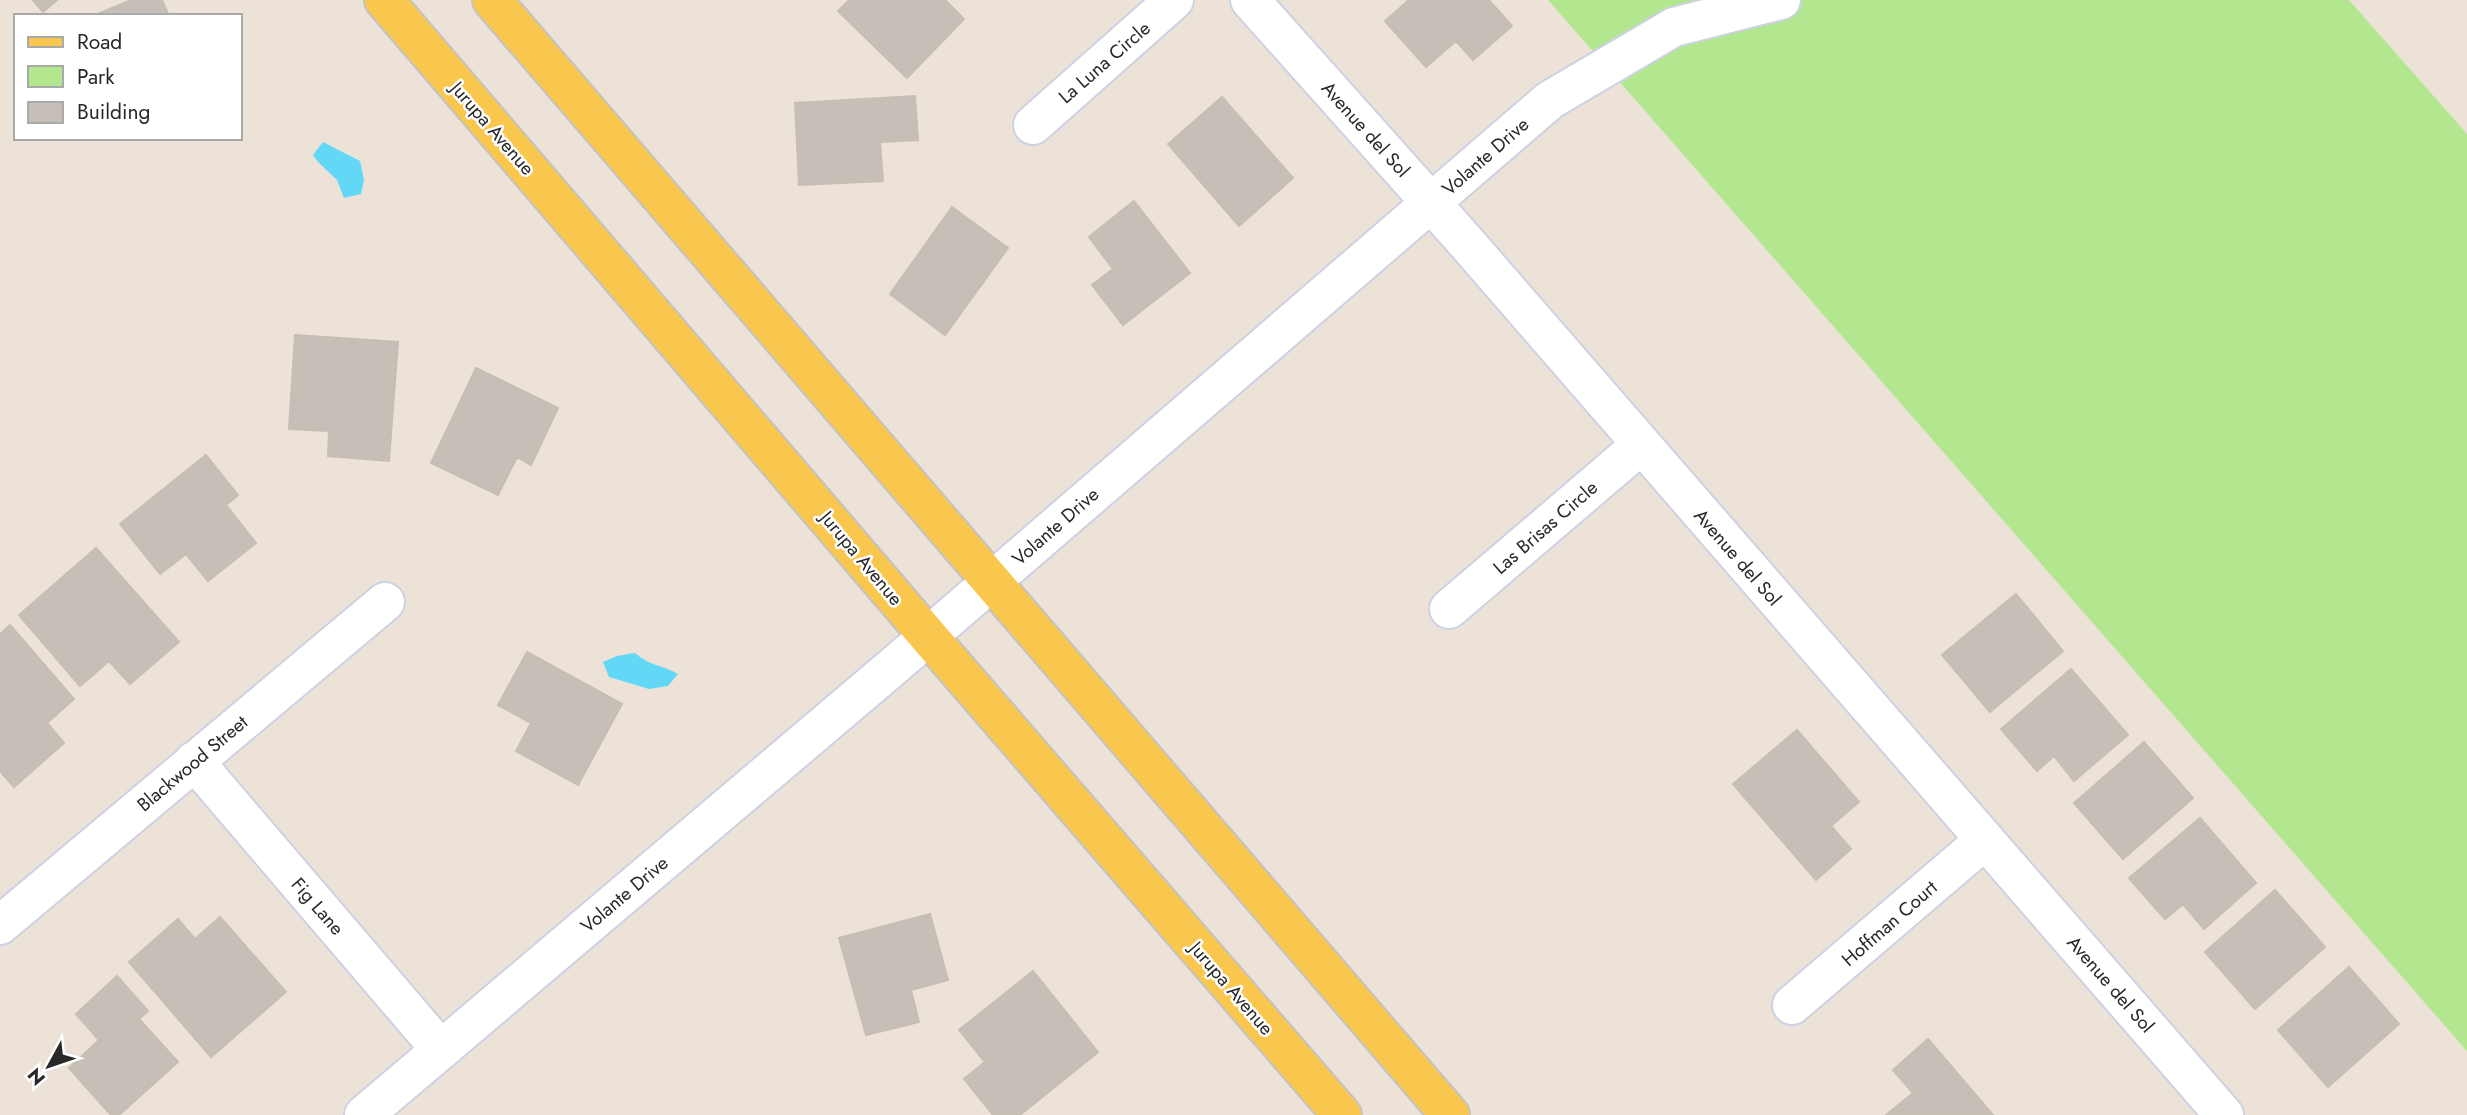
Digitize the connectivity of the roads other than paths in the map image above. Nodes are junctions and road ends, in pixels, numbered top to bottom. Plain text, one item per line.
1 (384, 0) edge
2 (492, 0) edge
3 (1174, 0) edge
4 (1250, 0) edge
5 (1781, 0) edge
6 (1033, 125) dead end
7 (1431, 202) junction
8 (1641, 445) junction
9 (992, 581) junction
10 (385, 602) dead end
11 (1449, 609) dead end
12 (928, 636) junction
13 (194, 761) junction
14 (1985, 840) junction
15 (0, 925) edge
16 (1792, 1005) dead end
17 (441, 1050) junction
18 (364, 1115) edge
19 (1342, 1115) edge
20 (1450, 1115) edge
21 (2224, 1115) edge

1 - 12 main road, Jurupa Avenue
2 - 9 main road
3 - 6 street, La Luna Circle
4 - 7 street, Avenue del Sol
5 - 7 street, Volante Drive
7 - 8 street, Avenue del Sol
7 - 9 street, Volante Drive
8 - 11 street, Las Brisas Circle
8 - 14 street, Avenue del Sol
9 - 12 street, Volante Drive
9 - 20 main road
10 - 13 street, Blackwood Street
12 - 17 street, Volante Drive
12 - 19 main road, Jurupa Avenue
13 - 15 street, Blackwood Street
13 - 17 street, Fig Lane
14 - 16 street, Hoffman Court
14 - 21 street, Avenue del Sol
17 - 18 street, Volante Drive

